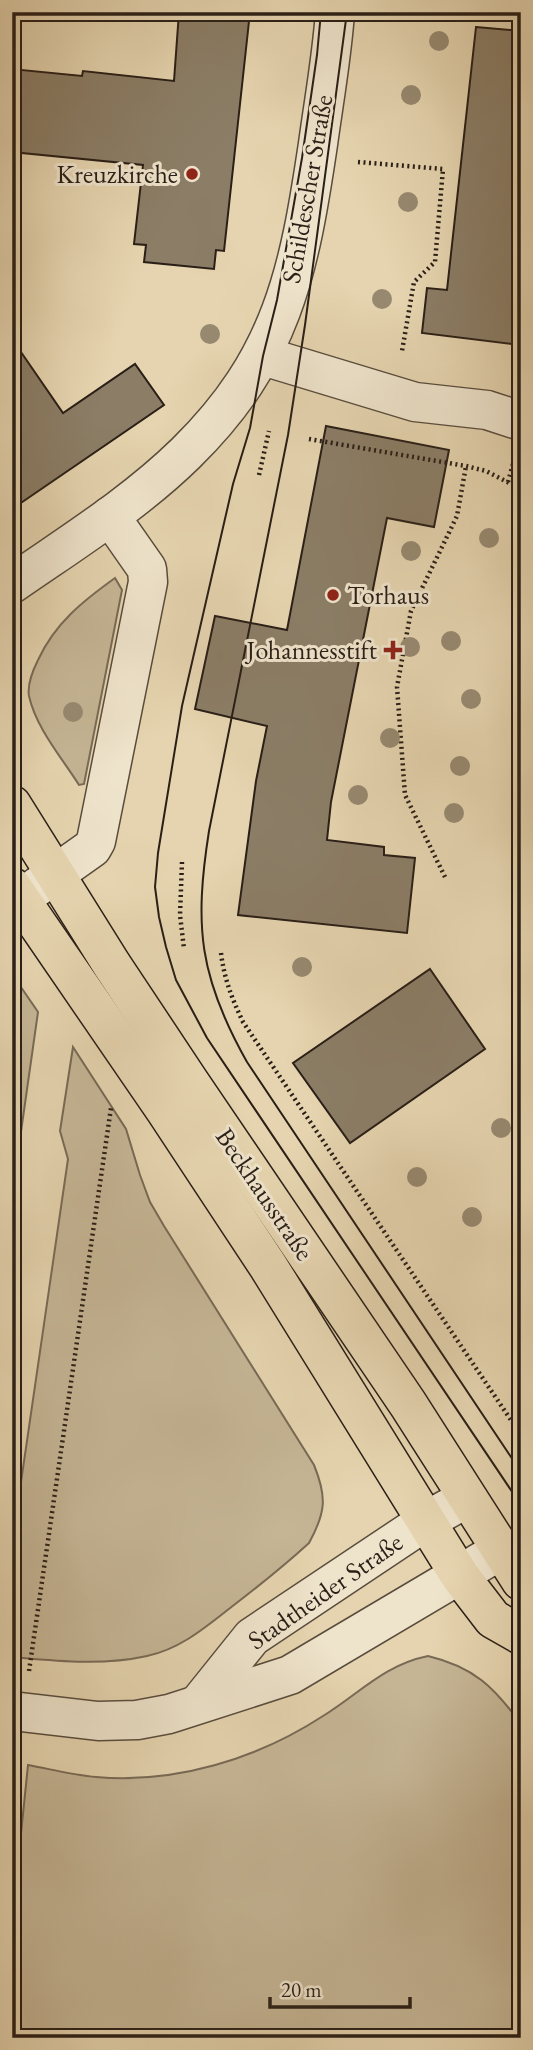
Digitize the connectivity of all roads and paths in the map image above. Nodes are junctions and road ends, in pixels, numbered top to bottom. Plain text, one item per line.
1 (335, 12) edge
2 (316, 159) junction
3 (263, 356) junction
4 (394, 395) junction
5 (521, 421) edge
6 (269, 431) dead end
7 (309, 439) dead end
8 (466, 466) junction
9 (259, 475) dead end
10 (521, 489) edge
11 (110, 516) junction
12 (12, 584) edge
13 (12, 805) edge
14 (182, 862) dead end
15 (55, 874) junction
16 (445, 877) dead end
17 (16, 893) edge
18 (184, 949) dead end
19 (221, 953) dead end
20 (120, 1045) junction
21 (521, 1435) edge
22 (467, 1498) junction
23 (426, 1521) junction
24 (511, 1565) edge
25 (460, 1576) junction
26 (521, 1635) edge
27 (199, 1703) junction
28 (18, 1712) edge

1 - 2 street, Schildescher Straße
2 - 3 street, Schildescher Straße
2 - 4 path
3 - 4 street
3 - 11 street, Schildescher Straße
4 - 5 street
6 - 9 path
7 - 8 path
8 - 10 path
8 - 16 path
11 - 12 street, Schildescher Straße
11 - 15 street
13 - 15 main road, Beckhausstraße
14 - 18 path
15 - 17 street
15 - 22 main road, Beckhausstraße
17 - 20 main road, Beckhausstraße
19 - 21 path
20 - 23 main road, Beckhausstraße
20 - 28 path
22 - 23 street, Stadtheider Straße
22 - 24 main road, Beckhausstraße
23 - 25 main road, Beckhausstraße
23 - 27 street, Stadtheider Straße
24 - 25 street, Stadtheider Straße
25 - 26 main road, Beckhausstraße
25 - 27 street, Stadtheider Straße
27 - 28 street, Stadtheider Straße

